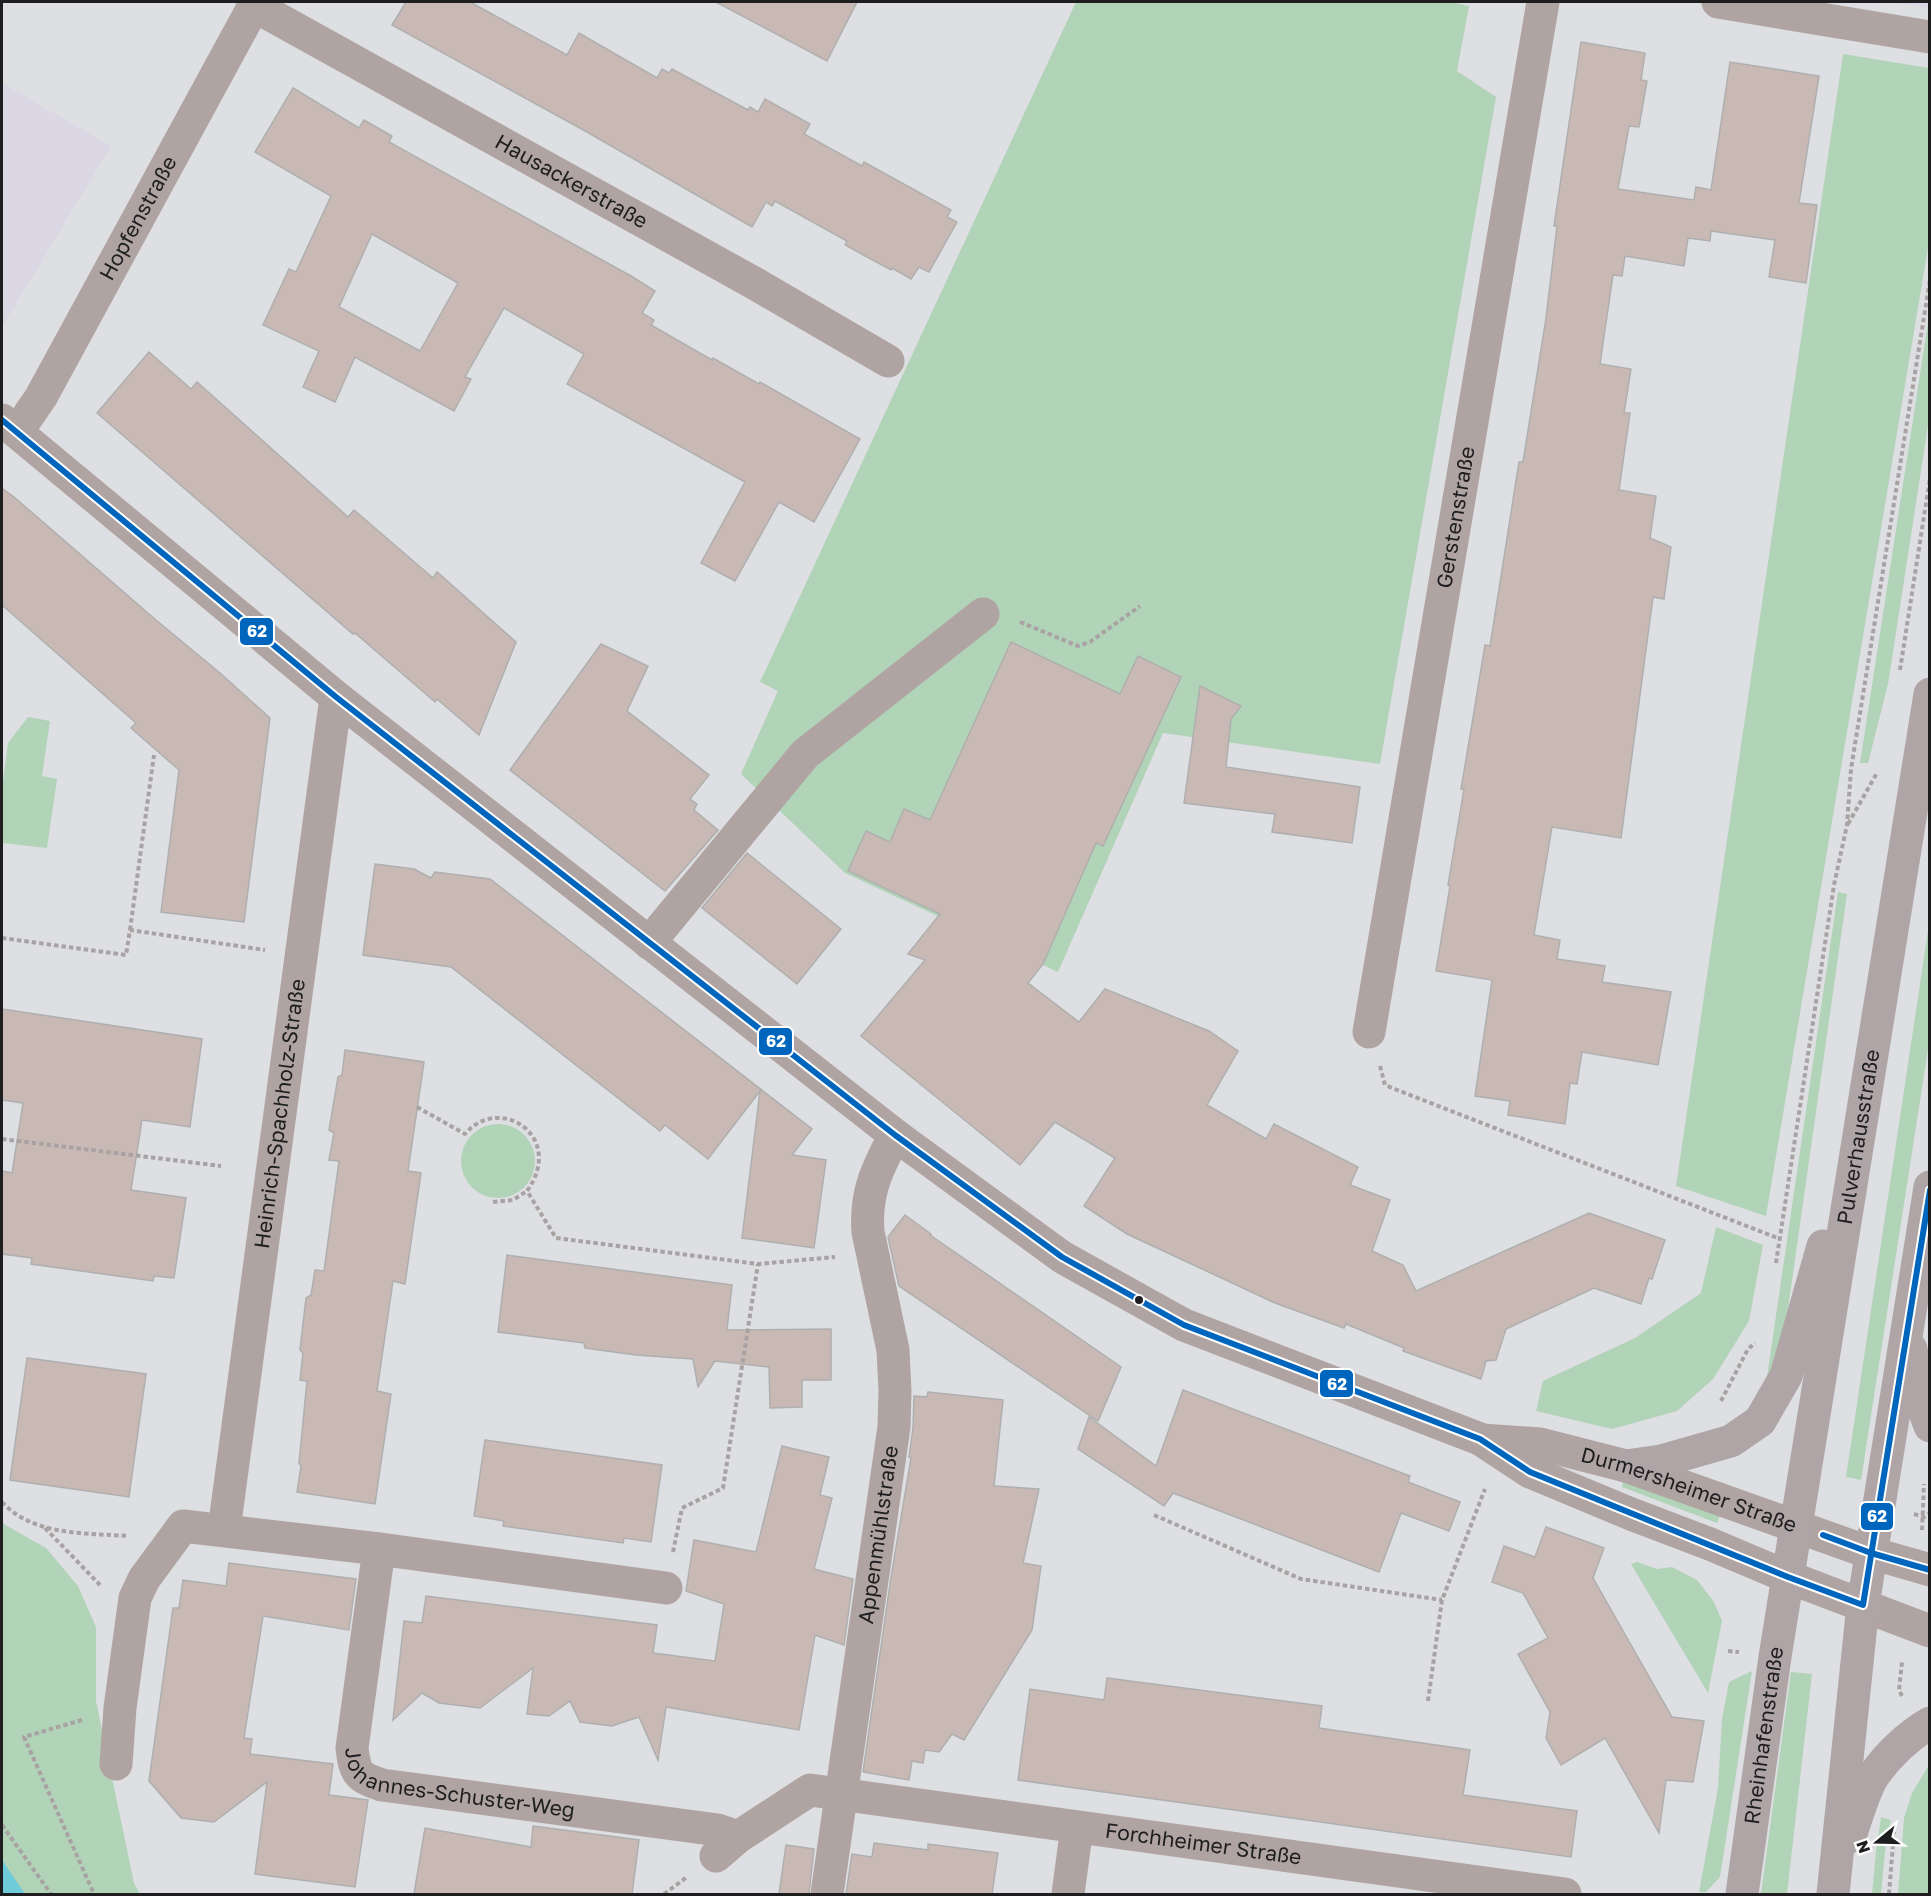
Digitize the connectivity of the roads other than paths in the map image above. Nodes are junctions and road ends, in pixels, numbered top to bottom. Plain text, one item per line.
1 (1543, 2) edge
2 (1718, 2) edge
3 (254, 3) edge
4 (1929, 37) edge
5 (888, 361) dead end
6 (9, 426) edge
7 (983, 614) road end
8 (1929, 694) edge
9 (336, 697) junction
10 (649, 943) junction
11 (1369, 1032) road end
12 (1864, 1103) junction
13 (895, 1135) junction
14 (1929, 1186) edge
15 (1907, 1327) junction
16 (1929, 1426) edge
17 (1480, 1440) junction
18 (1626, 1466) junction
19 (1796, 1525) junction
20 (224, 1530) junction
21 (379, 1549) junction
22 (1871, 1553) junction
23 (1929, 1570) edge
24 (1788, 1577) junction
25 (666, 1588) road end
26 (1863, 1605) junction
27 (1929, 1631) edge
28 (1929, 1723) edge
29 (116, 1764) dead end
30 (841, 1795) junction
31 (1077, 1827) junction
32 (827, 1894) edge
33 (1068, 1894) edge
34 (1565, 1894) edge
35 (1742, 1894) edge
36 (1833, 1894) edge
37 (1839, 1894) edge

1 - 11 street, Gerstenstraße
2 - 4 street
3 - 5 street, Hausackerstraße
3 - 6 street, Hopfenstraße
6 - 9 street, Durmersheimer Straße
7 - 10 street
8 - 12 main road, Pulverhausstraße
9 - 10 street, Durmersheimer Straße
9 - 20 street, Heinrich-Spachholz-Straße
10 - 13 street, Durmersheimer Straße
12 - 18 main road
12 - 19 main road, Pulverhausstraße
13 - 17 street, Durmersheimer Straße
13 - 30 street, Appenmühlstraße
14 - 15 main road
15 - 16 main road
15 - 22 main road
17 - 18 street, Durmersheimer Straße
17 - 24 street, Durmersheimer Straße
18 - 19 street, Durmersheimer Straße
19 - 22 street, Durmersheimer Straße
19 - 24 main road, Pulverhausstraße
20 - 21 street
20 - 29 street
21 - 25 street
21 - 30 street, Johannes-Schuster-Weg
22 - 23 street, Durmersheimer Straße
22 - 26 main road
24 - 26 street, Durmersheimer Straße
24 - 35 main road, Rheinhafenstraße
26 - 27 street, Durmersheimer Straße
26 - 36 main road
28 - 37 main road
30 - 31 street, Forchheimer Straße
30 - 32 street, Appenmühlstraße
31 - 33 street
31 - 34 street, Forchheimer Straße

